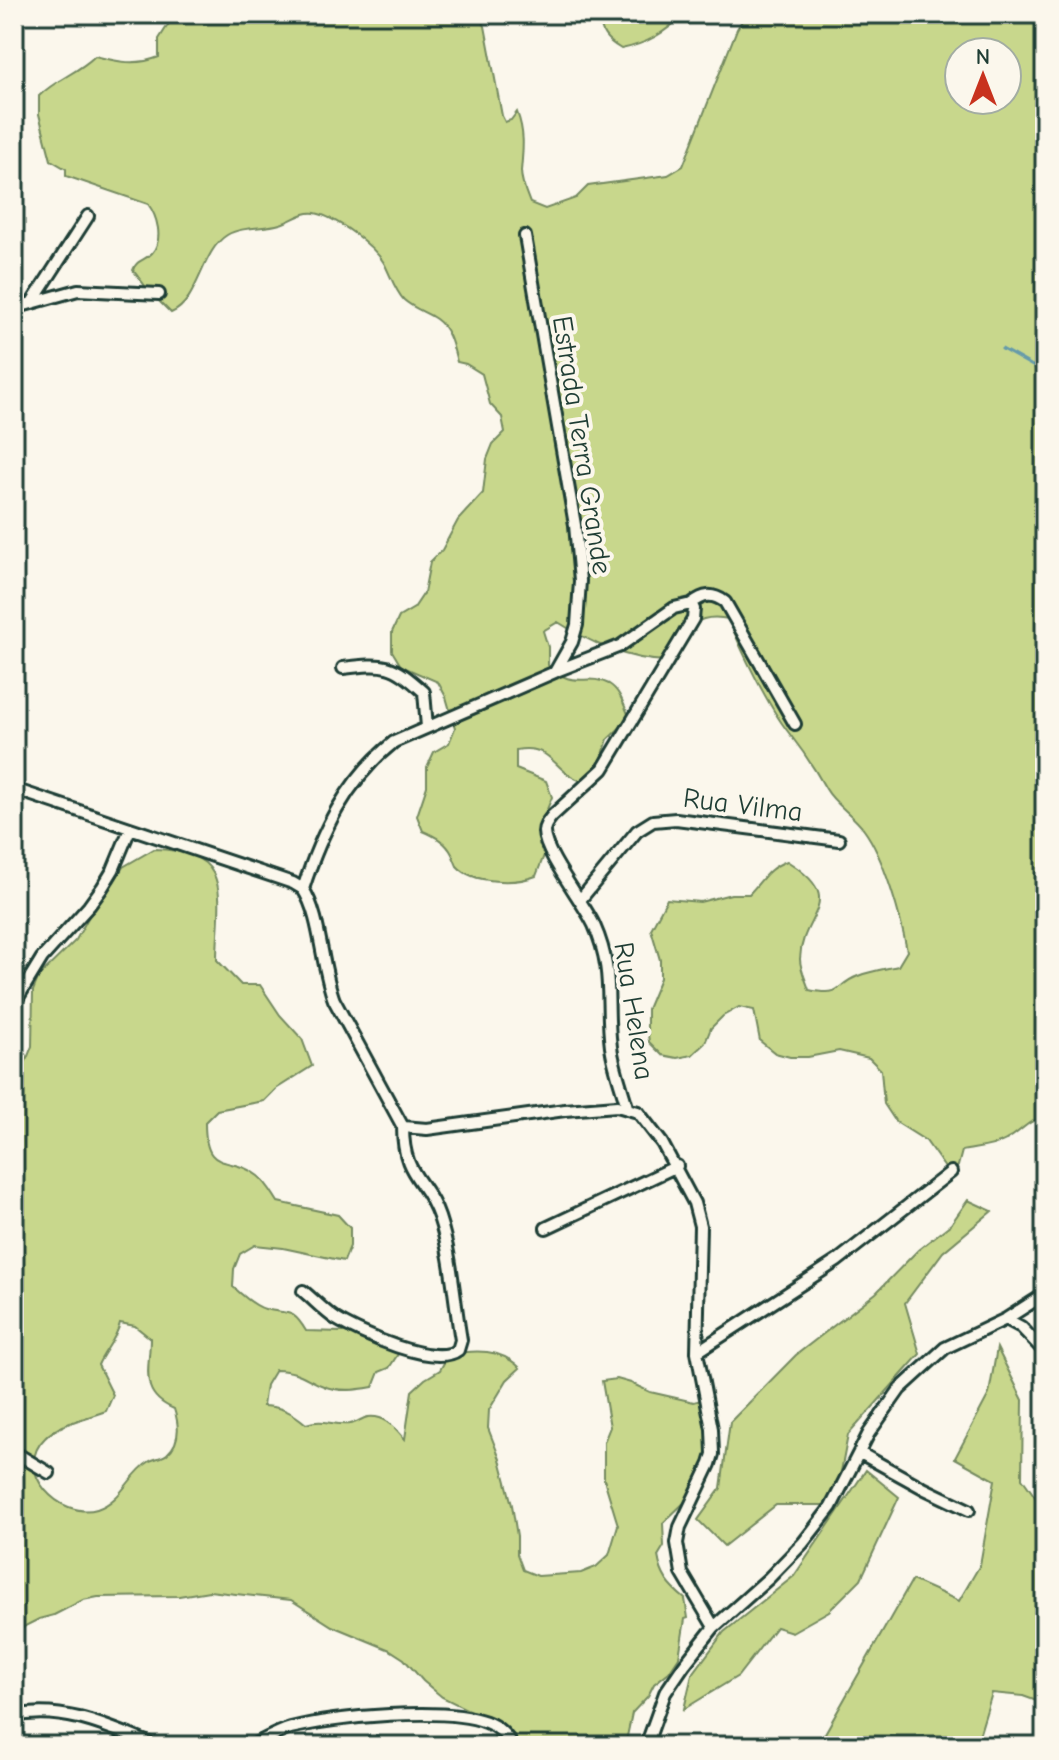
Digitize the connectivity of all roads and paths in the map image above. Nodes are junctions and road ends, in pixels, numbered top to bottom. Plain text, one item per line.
1 (88, 216) dead end
2 (525, 236) dead end
3 (159, 294) dead end
4 (33, 301) junction
5 (14, 308) edge
6 (691, 604) junction
7 (343, 668) dead end
8 (555, 672) junction
9 (795, 724) dead end
10 (427, 727) junction
11 (14, 789) edge
12 (130, 829) junction
13 (839, 840) dead end
14 (303, 889) junction
15 (580, 900) junction
16 (14, 1004) edge
17 (627, 1107) junction
18 (403, 1127) junction
19 (677, 1166) junction
20 (951, 1172) dead end
21 (546, 1228) dead end
22 (303, 1291) dead end
23 (1045, 1294) edge
24 (1006, 1319) junction
25 (697, 1352) junction
26 (1045, 1352) edge
27 (14, 1452) edge
28 (860, 1453) junction
29 (49, 1473) dead end
30 (969, 1510) dead end
31 (714, 1627) junction
32 (14, 1716) edge
33 (156, 1746) edge
34 (251, 1746) edge
35 (512, 1746) edge
36 (646, 1746) edge

1 - 4 street
2 - 8 street, Estrada Terra Grande
3 - 4 street
4 - 5 street
6 - 8 street
6 - 9 street
6 - 15 street, Rua Helena
7 - 10 street
8 - 10 street
10 - 14 street
11 - 12 street
12 - 14 street
12 - 16 street
13 - 15 street, Rua Vilma
14 - 18 street
15 - 17 street, Rua Helena
17 - 18 street
17 - 19 street
18 - 22 street
19 - 21 street
19 - 25 street
20 - 25 street
23 - 24 street
24 - 26 street
24 - 28 street
25 - 31 street
27 - 29 street
28 - 30 street
28 - 31 street
31 - 36 street
32 - 33 street
34 - 35 street

